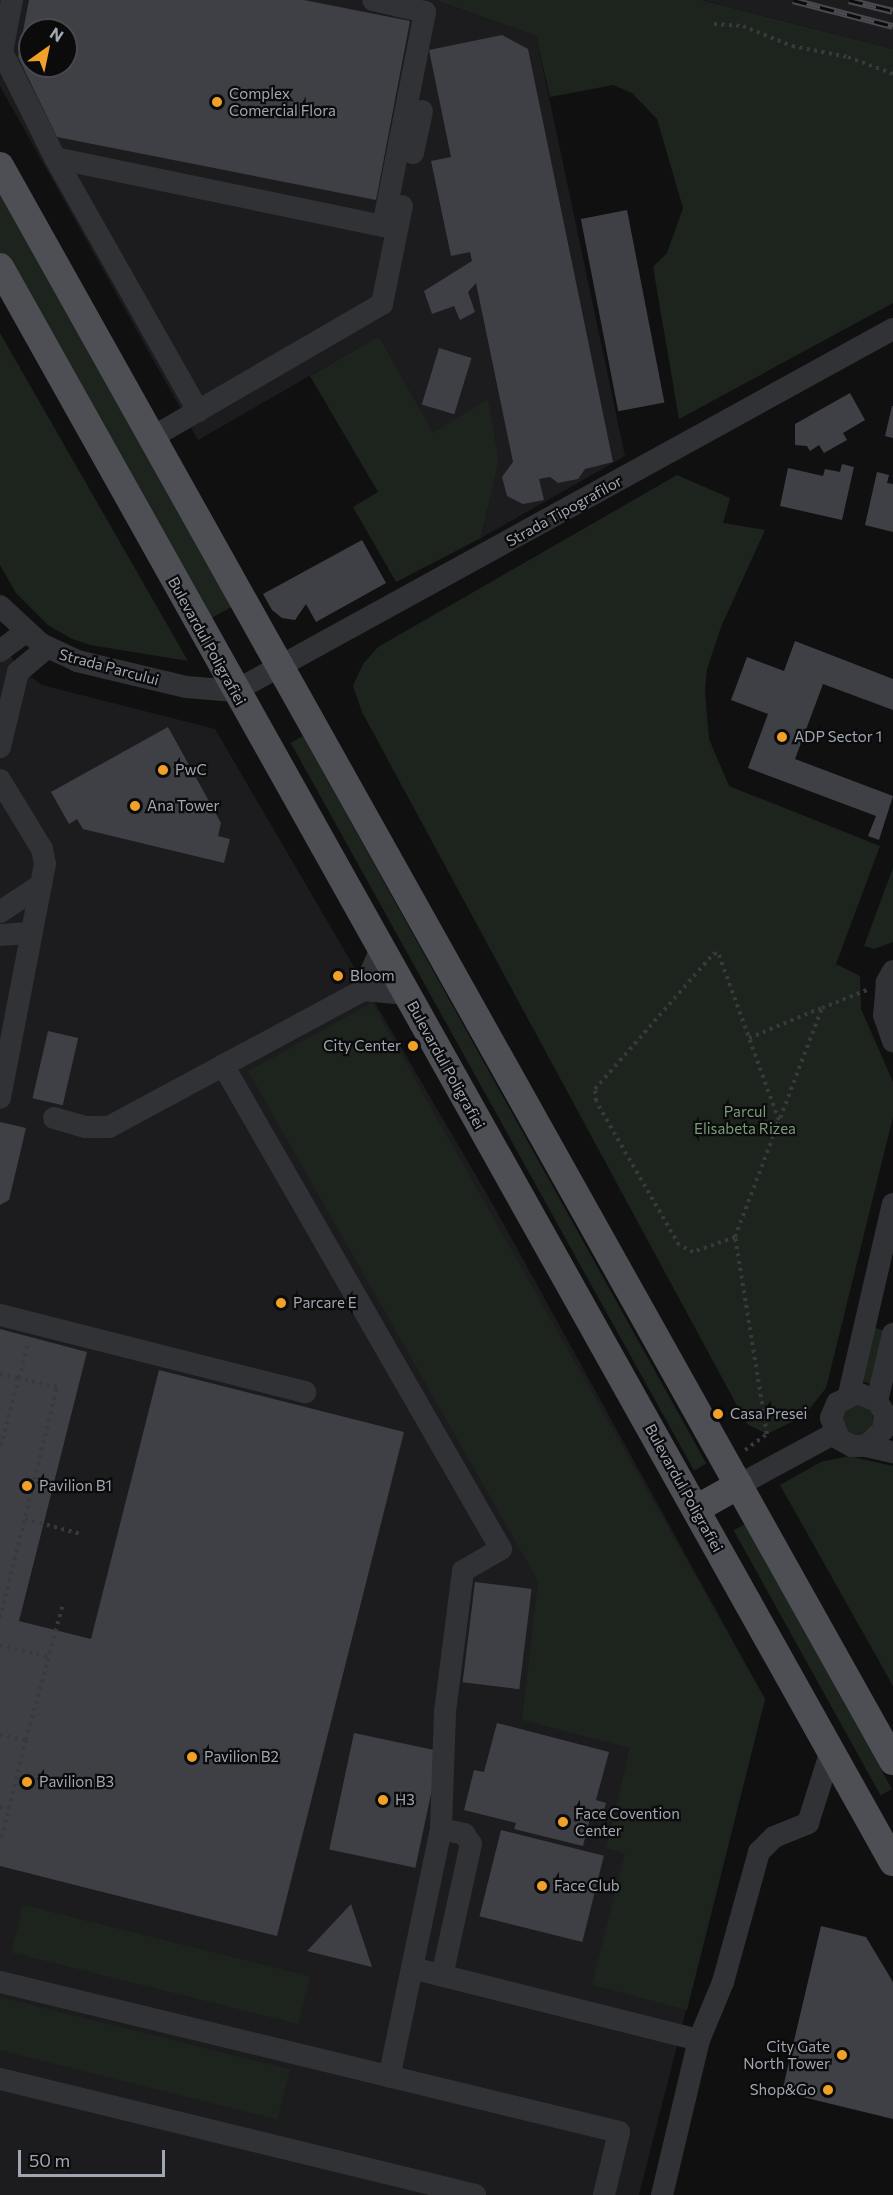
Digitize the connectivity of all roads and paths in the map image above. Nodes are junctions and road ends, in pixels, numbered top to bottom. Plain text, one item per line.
1 (12, 0) edge
2 (373, 0) edge
3 (714, 24) dead end
4 (893, 74) edge
5 (422, 111) dead end
6 (55, 158) junction
7 (0, 166) edge
8 (0, 267) edge
9 (893, 329) edge
10 (198, 411) junction
11 (151, 438) junction
12 (0, 606) edge
13 (25, 632) junction
14 (47, 648) junction
15 (0, 651) edge
16 (279, 668) junction
17 (235, 691) junction
18 (0, 747) edge
19 (0, 780) edge
20 (41, 885) junction
21 (0, 912) edge
22 (32, 933) junction
23 (0, 936) edge
24 (381, 949) junction
25 (890, 976) edge
26 (363, 990) junction
27 (406, 994) junction
28 (822, 1008) junction
29 (7, 1019) edge
30 (749, 1038) junction
31 (893, 1041) edge
32 (223, 1065) junction
33 (0, 1098) edge
34 (54, 1118) dead end
35 (779, 1121) junction
36 (893, 1204) edge
37 (735, 1237) junction
38 (0, 1315) edge
39 (33, 1323) junction
40 (893, 1334) edge
41 (0, 1374) edge
42 (19, 1378) junction
43 (305, 1392) dead end
44 (849, 1394) junction
45 (884, 1405) edge
46 (835, 1433) junction
47 (866, 1446) junction
48 (0, 1449) edge
49 (893, 1452) edge
50 (736, 1454) dead end
51 (739, 1485) junction
52 (696, 1509) junction
53 (24, 1519) junction
54 (81, 1534) dead end
55 (63, 1604) dead end
56 (0, 1618) edge
57 (0, 1645) edge
58 (49, 1657) junction
59 (0, 1735) edge
60 (26, 1740) junction
61 (831, 1751) junction
62 (893, 1761) edge
63 (0, 1807) edge
64 (9, 1809) junction
65 (441, 1829) junction
66 (0, 1843) edge
67 (893, 1862) edge
68 (412, 1968) junction
69 (442, 1976) junction
70 (0, 1982) edge
71 (699, 2040) junction
72 (389, 2076) junction
73 (0, 2079) edge
74 (476, 2195) edge
75 (604, 2195) edge
76 (662, 2195) edge

1 - 6 street
2 - 6 street
3 - 4 path
5 - 10 street
6 - 10 street
7 - 11 main road
8 - 17 main road, Bulevardul Poligrafiei
9 - 16 street, Strada Tipografilor
10 - 11 street
11 - 16 main road
12 - 13 street, Strada Parcului
13 - 14 street, Strada Parcului
13 - 15 street
14 - 17 street, Strada Parcului
14 - 18 street
16 - 17 street, Strada Tipografilor
16 - 51 main road
17 - 24 main road, Bulevardul Poligrafiei
19 - 20 street
20 - 21 street
20 - 22 street
22 - 23 street
22 - 29 street
24 - 26 street
24 - 27 main road, Bulevardul Poligrafiei
25 - 28 path
25 - 31 street
26 - 27 street
26 - 32 street
27 - 52 main road, Bulevardul Poligrafiei
28 - 30 path
28 - 35 path
29 - 33 street
30 - 35 path
30 - 37 path
32 - 34 street
32 - 65 street
35 - 37 path
36 - 44 street
37 - 50 path
38 - 39 street
39 - 42 path
39 - 43 street
40 - 45 street
41 - 42 path
42 - 48 path
42 - 53 path
44 - 45 street
44 - 46 street
45 - 47 street
46 - 47 street
46 - 51 street
47 - 49 street
51 - 52 main road
51 - 62 main road
52 - 61 main road, Bulevardul Poligrafiei
53 - 54 path
53 - 56 path
55 - 58 path
57 - 58 path
58 - 60 path
59 - 60 path
60 - 64 path
61 - 67 main road, Bulevardul Poligrafiei
61 - 71 street
63 - 64 path
64 - 66 path
65 - 68 street
65 - 69 street
68 - 69 street
68 - 72 street
69 - 71 street
70 - 72 street
71 - 76 street
72 - 75 street
73 - 74 street

